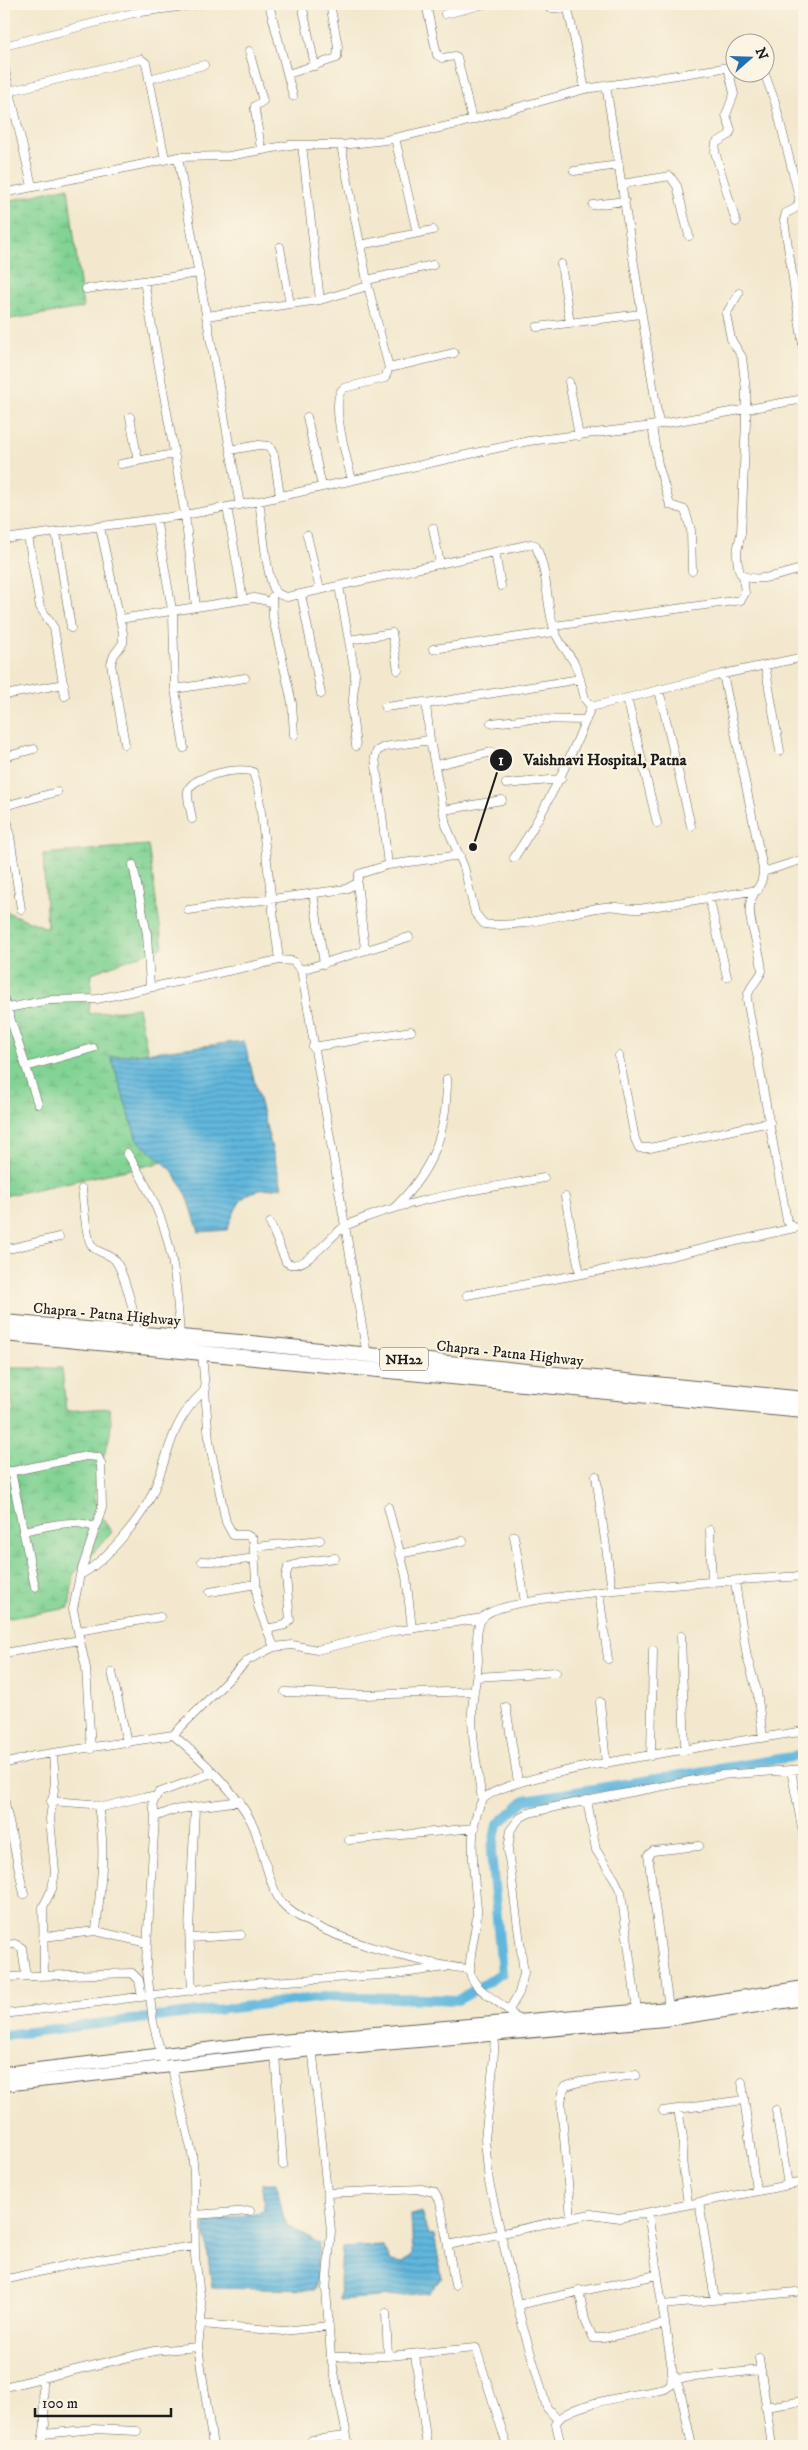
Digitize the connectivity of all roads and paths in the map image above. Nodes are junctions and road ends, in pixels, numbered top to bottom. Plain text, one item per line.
1 (200, 4) edge
2 (269, 4) edge
3 (302, 4) edge
4 (330, 4) edge
5 (426, 4) edge
6 (485, 4) edge
7 (547, 4) edge
8 (445, 14) dead end
9 (4, 46) edge
10 (249, 51) dead end
11 (204, 65) dead end
12 (4, 66) edge
13 (316, 66) junction
14 (726, 68) edge
15 (288, 74) junction
16 (149, 79) junction
17 (733, 82) edge
18 (767, 82) edge
19 (606, 85) junction
20 (585, 89) junction
21 (10, 91) junction
22 (293, 96) dead end
23 (8, 103) edge
24 (472, 120) junction
25 (395, 138) junction
26 (302, 145) junction
27 (341, 145) junction
28 (261, 149) junction
29 (178, 157) junction
30 (165, 159) junction
31 (619, 165) junction
32 (574, 171) dead end
33 (622, 184) junction
34 (32, 186) junction
35 (4, 193) edge
36 (625, 201) junction
37 (593, 205) dead end
38 (736, 222) dead end
39 (433, 230) dead end
40 (417, 233) junction
41 (689, 236) dead end
42 (360, 245) junction
43 (280, 247) dead end
44 (561, 264) dead end
45 (433, 265) dead end
46 (199, 273) junction
47 (144, 281) junction
48 (368, 283) junction
49 (86, 289) dead end
50 (739, 293) dead end
51 (320, 300) junction
52 (290, 304) junction
53 (642, 314) junction
54 (206, 316) junction
55 (570, 323) junction
56 (537, 327) dead end
57 (804, 352) edge
58 (454, 353) dead end
59 (389, 368) junction
60 (569, 382) dead end
61 (804, 399) edge
62 (746, 408) junction
63 (130, 417) dead end
64 (307, 417) dead end
65 (655, 425) junction
66 (579, 436) junction
67 (230, 450) junction
68 (174, 454) junction
69 (138, 461) junction
70 (121, 464) dead end
71 (352, 480) junction
72 (322, 487) junction
73 (280, 496) junction
74 (259, 501) junction
75 (240, 504) junction
76 (227, 507) junction
77 (185, 515) junction
78 (156, 519) junction
79 (100, 527) junction
80 (433, 528) dead end
81 (56, 532) junction
82 (307, 535) dead end
83 (28, 536) junction
84 (4, 539) edge
85 (495, 552) junction
86 (440, 564) junction
87 (804, 568) edge
88 (692, 571) dead end
89 (743, 576) junction
90 (339, 586) junction
91 (501, 586) dead end
92 (320, 590) junction
93 (275, 591) junction
94 (300, 594) junction
95 (243, 599) junction
96 (272, 602) junction
97 (196, 607) junction
98 (172, 610) junction
99 (120, 619) junction
100 (70, 628) dead end
101 (554, 629) junction
102 (349, 640) junction
103 (433, 649) dead end
104 (804, 657) edge
105 (765, 665) junction
106 (398, 670) dead end
107 (723, 674) junction
108 (245, 678) dead end
109 (580, 679) junction
110 (64, 684) junction
111 (175, 689) junction
112 (659, 690) junction
113 (4, 693) edge
114 (321, 694) dead end
115 (66, 696) dead end
116 (628, 698) junction
117 (426, 704) junction
118 (385, 707) dead end
119 (591, 707) junction
120 (586, 720) junction
121 (491, 723) dead end
122 (294, 735) dead end
123 (430, 740) junction
124 (125, 744) dead end
125 (356, 746) dead end
126 (184, 748) dead end
127 (34, 749) dead end
128 (780, 751) dead end
129 (492, 752) dead end
130 (4, 757) edge
131 (436, 765) junction
132 (560, 779) junction
133 (506, 784) dead end
134 (57, 792) dead end
135 (502, 800) dead end
136 (4, 806) edge
137 (4, 810) edge
138 (444, 810) junction
139 (192, 819) dead end
140 (657, 823) dead end
141 (691, 826) dead end
142 (460, 855) junction
143 (514, 858) dead end
144 (804, 859) edge
145 (133, 865) dead end
146 (388, 865) junction
147 (763, 872) junction
148 (356, 883) junction
149 (758, 890) junction
150 (313, 893) junction
151 (710, 897) junction
152 (271, 899) junction
153 (21, 909) dead end
154 (188, 910) dead end
155 (409, 937) dead end
156 (365, 950) junction
157 (279, 960) junction
158 (324, 964) junction
159 (301, 970) junction
160 (727, 978) dead end
161 (150, 987) junction
162 (4, 999) edge
163 (8, 1008) junction
164 (411, 1031) dead end
165 (313, 1047) junction
166 (93, 1048) dead end
167 (619, 1056) dead end
168 (26, 1067) junction
169 (447, 1079) dead end
170 (38, 1104) dead end
171 (770, 1122) junction
172 (126, 1153) dead end
173 (544, 1178) dead end
174 (82, 1190) dead end
175 (565, 1197) dead end
176 (392, 1210) junction
177 (270, 1223) dead end
178 (345, 1226) junction
179 (804, 1226) edge
180 (794, 1228) junction
181 (59, 1236) dead end
182 (4, 1250) edge
183 (580, 1274) junction
184 (467, 1296) dead end
185 (4, 1322) edge
186 (138, 1333) junction
187 (4, 1334) edge
188 (180, 1337) junction
189 (202, 1352) junction
190 (366, 1355) junction
191 (204, 1390) junction
192 (804, 1399) edge
193 (804, 1411) edge
194 (7, 1472) edge
195 (596, 1476) dead end
196 (388, 1507) dead end
197 (96, 1528) junction
198 (710, 1530) dead end
199 (23, 1531) junction
200 (514, 1536) dead end
201 (320, 1540) dead end
202 (463, 1540) dead end
203 (255, 1547) junction
204 (399, 1554) junction
205 (256, 1558) junction
206 (335, 1558) dead end
207 (202, 1561) dead end
208 (80, 1574) junction
209 (804, 1576) edge
210 (735, 1582) junction
211 (712, 1583) junction
212 (256, 1584) junction
213 (35, 1587) dead end
214 (612, 1590) junction
215 (210, 1592) dead end
216 (599, 1592) junction
217 (525, 1602) junction
218 (160, 1617) dead end
219 (482, 1618) junction
220 (412, 1628) junction
221 (267, 1629) junction
222 (78, 1632) junction
223 (681, 1636) dead end
224 (80, 1640) junction
225 (274, 1647) junction
226 (653, 1650) dead end
227 (4, 1653) edge
228 (608, 1659) dead end
229 (112, 1672) dead end
230 (556, 1672) dead end
231 (477, 1677) junction
232 (474, 1691) junction
233 (285, 1692) dead end
234 (600, 1702) dead end
235 (506, 1707) dead end
236 (804, 1731) edge
237 (172, 1735) junction
238 (764, 1738) junction
239 (127, 1743) junction
240 (91, 1749) junction
241 (684, 1750) junction
242 (53, 1754) junction
243 (651, 1756) junction
244 (4, 1764) edge
245 (606, 1764) junction
246 (804, 1769) edge
247 (792, 1770) junction
248 (212, 1773) junction
249 (518, 1782) junction
250 (154, 1797) junction
251 (4, 1798) edge
252 (482, 1800) junction
253 (587, 1800) junction
254 (52, 1802) junction
255 (240, 1802) junction
256 (98, 1807) junction
257 (196, 1808) junction
258 (155, 1817) junction
259 (475, 1828) junction
260 (804, 1838) edge
261 (349, 1840) dead end
262 (699, 1846) dead end
263 (24, 1894) dead end
264 (96, 1931) junction
265 (241, 1935) dead end
266 (43, 1937) junction
267 (190, 1938) junction
268 (147, 1943) junction
269 (4, 1945) edge
270 (446, 1967) junction
271 (470, 1969) junction
272 (26, 1976) junction
273 (44, 1976) junction
274 (4, 1977) edge
275 (804, 1987) edge
276 (192, 1991) junction
277 (146, 1999) junction
278 (804, 1999) edge
279 (669, 2008) junction
280 (509, 2010) junction
281 (638, 2010) junction
282 (4, 2014) edge
283 (520, 2027) junction
284 (494, 2035) junction
285 (312, 2045) junction
286 (275, 2054) junction
287 (165, 2061) junction
288 (4, 2073) edge
289 (636, 2075) dead end
290 (742, 2082) dead end
291 (4, 2085) edge
292 (744, 2100) junction
293 (678, 2109) junction
294 (663, 2110) dead end
295 (776, 2110) dead end
296 (283, 2165) dead end
297 (804, 2182) edge
298 (788, 2185) junction
299 (756, 2191) junction
300 (328, 2193) junction
301 (699, 2202) junction
302 (688, 2204) junction
303 (250, 2210) dead end
304 (648, 2212) junction
305 (194, 2215) junction
306 (571, 2218) junction
307 (500, 2234) junction
308 (448, 2244) junction
309 (194, 2246) junction
310 (657, 2276) junction
311 (4, 2280) edge
312 (456, 2285) dead end
313 (579, 2290) junction
314 (796, 2292) dead end
315 (715, 2300) junction
316 (517, 2305) junction
317 (662, 2305) junction
318 (386, 2313) dead end
319 (201, 2324) junction
320 (665, 2324) junction
321 (329, 2326) junction
322 (198, 2347) junction
323 (415, 2354) junction
324 (388, 2356) junction
325 (331, 2357) junction
326 (759, 2358) dead end
327 (672, 2369) junction
328 (760, 2370) junction
329 (42, 2378) junction
330 (676, 2379) junction
331 (4, 2387) edge
332 (804, 2401) edge
333 (765, 2407) junction
334 (557, 2419) junction
335 (136, 2431) dead end
336 (44, 2434) junction
337 (346, 2436) junction
338 (41, 2446) edge
339 (213, 2446) edge
340 (313, 2446) edge
341 (349, 2446) edge
342 (427, 2446) edge
343 (507, 2446) edge
344 (561, 2446) edge
345 (692, 2446) edge
346 (772, 2446) edge

1 - 9 street
2 - 15 street
3 - 13 street
4 - 13 street
5 - 24 street
6 - 8 street
7 - 20 street
10 - 28 street
11 - 16 street
12 - 21 street
13 - 15 street
14 - 19 street
15 - 22 street
16 - 21 street
16 - 30 street
17 - 38 street
18 - 57 street
19 - 20 street
19 - 31 street
20 - 24 street
21 - 23 street
23 - 34 street
24 - 25 street
25 - 27 street
25 - 40 street
26 - 27 street
26 - 28 street
26 - 51 street
27 - 42 street
28 - 29 street
29 - 30 street
29 - 46 street
30 - 34 street
31 - 32 street
31 - 33 street
33 - 36 street
33 - 41 street
34 - 35 street
36 - 37 street
36 - 53 street
39 - 40 street
40 - 42 street
42 - 48 street
43 - 52 street
44 - 55 street
45 - 48 street
46 - 47 street
46 - 54 street
47 - 49 street
47 - 68 street
48 - 51 street
48 - 59 street
50 - 62 street
51 - 52 street
52 - 54 street
53 - 55 street
53 - 65 street
54 - 67 street
55 - 56 street
58 - 59 street
59 - 71 street
60 - 66 street
61 - 62 street
62 - 65 street
62 - 89 street
63 - 69 street
64 - 72 street
65 - 66 street
65 - 88 street
66 - 71 street
67 - 73 street
67 - 75 street
68 - 69 street
68 - 77 street
69 - 70 street
71 - 72 street
72 - 73 street
73 - 74 street
74 - 75 street
74 - 93 street
75 - 76 street
76 - 77 street
76 - 95 street
77 - 78 street
77 - 97 street
78 - 79 street
78 - 98 street
79 - 81 street
79 - 99 street
80 - 86 street
81 - 83 street
81 - 100 street
82 - 92 street
83 - 84 street
83 - 110 street
85 - 86 street
85 - 91 street
85 - 101 street
86 - 90 street
87 - 89 street
89 - 101 street
90 - 92 street
90 - 102 street
92 - 94 street
93 - 94 street
93 - 96 street
94 - 114 street
95 - 96 street
95 - 97 street
96 - 122 street
97 - 98 street
98 - 99 street
98 - 111 street
99 - 124 street
101 - 103 street
101 - 109 street
102 - 106 street
102 - 125 street
104 - 105 street
105 - 107 street
105 - 128 street
107 - 112 street
107 - 147 street
108 - 111 street
109 - 117 street
109 - 119 street
110 - 113 street
110 - 115 street
111 - 126 street
112 - 116 street
112 - 141 street
116 - 119 street
116 - 140 street
117 - 118 street
117 - 123 street
119 - 120 street
120 - 121 street
120 - 132 street
123 - 131 street
123 - 146 street
127 - 130 street
129 - 131 street
131 - 138 street
132 - 133 street
132 - 143 street
134 - 136 street
135 - 138 street
137 - 153 street
138 - 142 street
139 - 152 street
142 - 146 street
142 - 151 street
144 - 147 street
145 - 161 street
146 - 148 street
147 - 149 street
148 - 150 street
148 - 156 street
149 - 151 street
149 - 171 street
150 - 152 street
150 - 158 street
151 - 160 street
152 - 154 street
152 - 157 street
155 - 156 street
156 - 158 street
157 - 159 street
157 - 161 street
158 - 159 street
159 - 165 street
161 - 163 street
162 - 163 street
163 - 168 street
164 - 165 street
165 - 178 street
166 - 168 street
167 - 171 street
168 - 170 street
169 - 176 street
171 - 180 street
172 - 188 street
173 - 176 street
174 - 186 street
175 - 183 street
176 - 178 street
177 - 178 street
178 - 190 street
179 - 180 street
180 - 183 street
181 - 182 street
183 - 184 street
185 - 186 highway, Chapra - Patna Highway / NH22
186 - 188 highway, Chapra - Patna Highway / NH22
187 - 189 highway, Chapra - Patna Highway / NH22
188 - 190 highway, Chapra - Patna Highway / NH22
189 - 191 street
189 - 193 highway, Chapra - Patna Highway / NH22
190 - 192 highway, Chapra - Patna Highway / NH22
191 - 203 street
191 - 208 street
194 - 197 street
194 - 199 street
195 - 214 street
196 - 204 street
197 - 199 street
197 - 208 street
198 - 211 street
199 - 213 street
200 - 217 street
201 - 203 street
202 - 204 street
203 - 205 street
204 - 220 street
205 - 207 street
205 - 212 street
206 - 221 street
208 - 222 street
209 - 210 street
210 - 211 street
210 - 238 street
211 - 214 street
212 - 215 street
212 - 221 street
214 - 216 street
216 - 217 street
216 - 228 street
217 - 219 street
218 - 222 street
219 - 220 street
219 - 231 street
220 - 225 street
221 - 225 street
222 - 224 street
223 - 241 street
224 - 227 street
224 - 240 street
225 - 237 street
226 - 243 street
229 - 239 street
230 - 231 street
231 - 232 street
232 - 233 street
232 - 252 street
234 - 245 street
235 - 249 street
236 - 238 street
237 - 239 street
237 - 248 street
238 - 241 street
239 - 240 street
240 - 242 street
241 - 243 street
242 - 244 street
242 - 254 street
243 - 245 street
245 - 249 street
246 - 247 street
247 - 253 street
247 - 260 street
248 - 250 street
248 - 255 street
249 - 252 street
250 - 256 street
250 - 258 street
251 - 263 street
252 - 259 street
253 - 280 street
253 - 281 street
254 - 256 street
254 - 266 street
255 - 257 street
255 - 270 street
256 - 264 street
257 - 258 street
257 - 267 street
258 - 268 street
259 - 261 street
259 - 271 street
262 - 279 street
264 - 266 street
264 - 268 street
265 - 267 street
266 - 273 street
267 - 276 street
268 - 277 street
269 - 272 street
270 - 271 street
270 - 276 street
271 - 280 street
272 - 273 street
272 - 274 street
273 - 277 street
275 - 279 main road
276 - 277 street
277 - 282 street
277 - 287 street
278 - 283 main road
279 - 281 main road
280 - 283 street
281 - 283 main road
283 - 284 main road
283 - 285 main road
284 - 285 main road
284 - 307 street
285 - 286 main road
285 - 287 main road
285 - 300 street
286 - 287 main road
286 - 296 street
287 - 288 main road
287 - 291 main road
287 - 305 street
289 - 306 street
290 - 292 street
292 - 293 street
292 - 299 street
293 - 294 street
293 - 302 street
295 - 298 street
297 - 298 street
298 - 299 street
299 - 301 street
300 - 308 street
300 - 321 street
301 - 302 street
301 - 315 street
302 - 304 street
303 - 305 street
304 - 306 street
304 - 310 street
305 - 309 street
306 - 307 street
307 - 308 street
307 - 316 street
308 - 312 street
309 - 311 street
309 - 319 street
310 - 313 street
310 - 317 street
313 - 316 street
313 - 320 street
314 - 315 street
315 - 317 street
316 - 334 street
317 - 320 street
318 - 324 street
319 - 321 street
319 - 322 street
320 - 327 street
321 - 325 street
322 - 329 street
322 - 339 street
323 - 324 street
323 - 342 street
323 - 343 street
324 - 325 street
325 - 337 street
326 - 328 street
327 - 330 street
327 - 334 street
328 - 330 street
328 - 333 street
329 - 331 street
329 - 336 street
330 - 345 street
332 - 333 street
333 - 346 street
334 - 344 street
335 - 336 street
336 - 338 street
337 - 340 street
337 - 341 street

